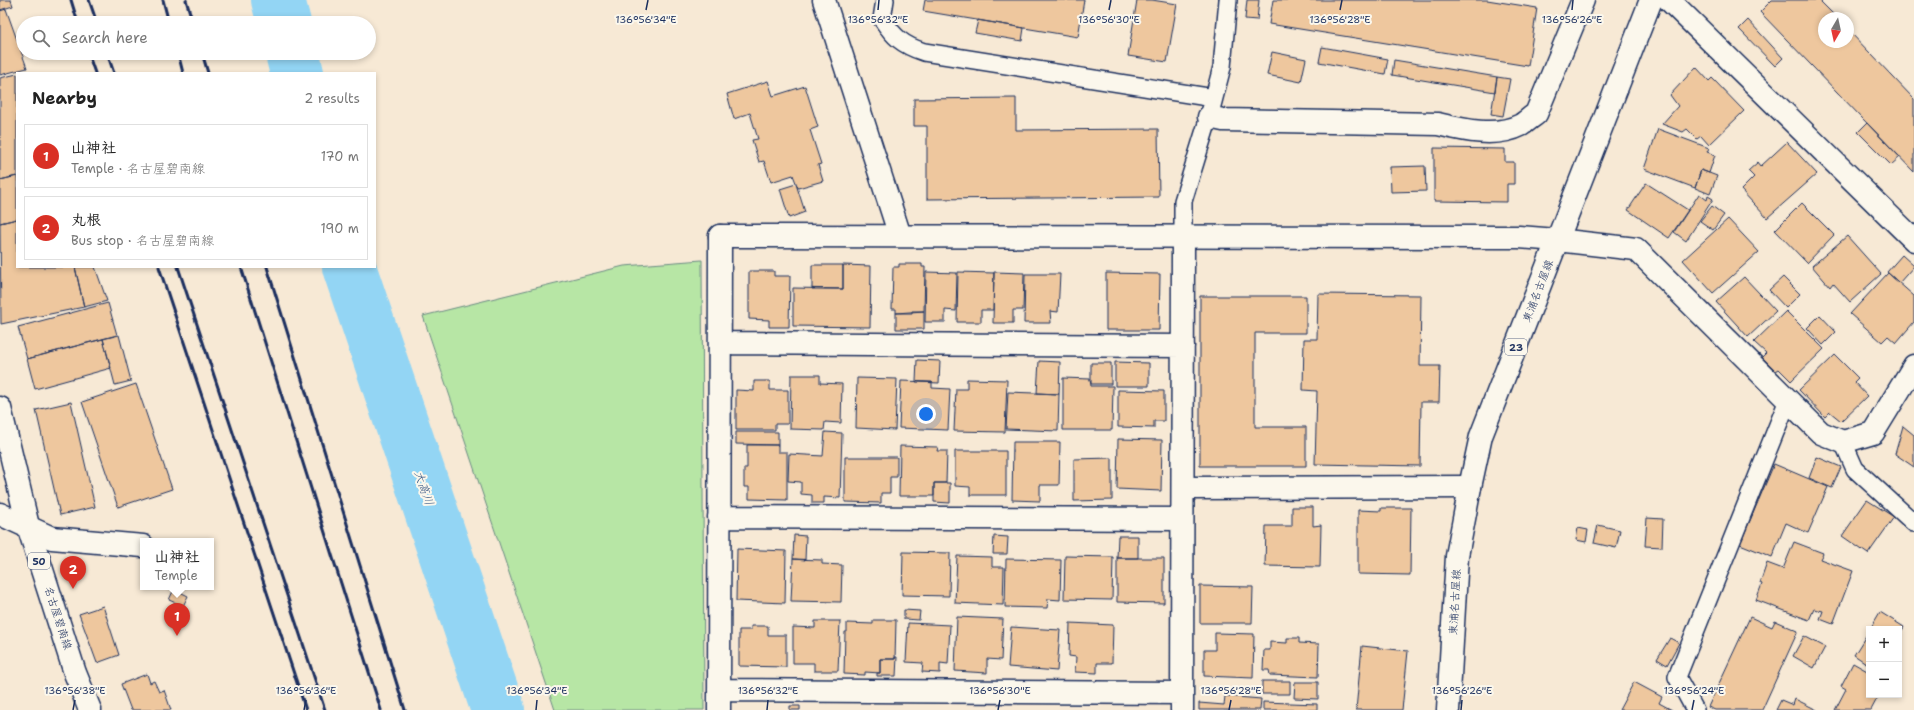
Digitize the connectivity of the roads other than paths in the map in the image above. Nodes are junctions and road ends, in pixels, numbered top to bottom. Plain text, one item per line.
1 (824, 0) edge
2 (885, 0) edge
3 (1228, 0) edge
4 (1583, 0) edge
5 (1651, 0) edge
6 (1669, 0) edge
7 (1212, 108) junction
8 (900, 236) junction
9 (1183, 238) junction
10 (1557, 240) junction
11 (1914, 240) edge
12 (720, 343) junction
13 (1183, 346) junction
14 (1914, 366) edge
15 (1788, 400) junction
16 (0, 408) edge
17 (1843, 442) junction
18 (1470, 487) junction
19 (1183, 488) junction
20 (0, 514) edge
21 (719, 517) junction
22 (1182, 519) junction
23 (1914, 523) edge
24 (28, 526) junction
25 (140, 546) edge
26 (719, 700) edge
27 (1182, 702) edge
28 (90, 710) edge
29 (1448, 710) edge
30 (1695, 710) edge

1 - 8 street
2 - 7 lane
3 - 7 lane
4 - 7 street
5 - 10 street, 東浦名古屋線 / 23
6 - 11 street
7 - 9 lane
8 - 9 street
8 - 12 street
9 - 10 street
9 - 13 street
10 - 15 street
10 - 18 street, 東浦名古屋線 / 23
12 - 13 street
12 - 21 street
13 - 19 street
14 - 17 street
15 - 17 street
15 - 30 lane
16 - 24 street, 名古屋碧南線 / 50
17 - 23 lane
18 - 19 street
18 - 29 street, 東浦名古屋線 / 23
19 - 22 street
20 - 24 street
21 - 22 street
21 - 26 street
22 - 27 street
24 - 25 street
24 - 28 street, 名古屋碧南線 / 50
26 - 27 street

